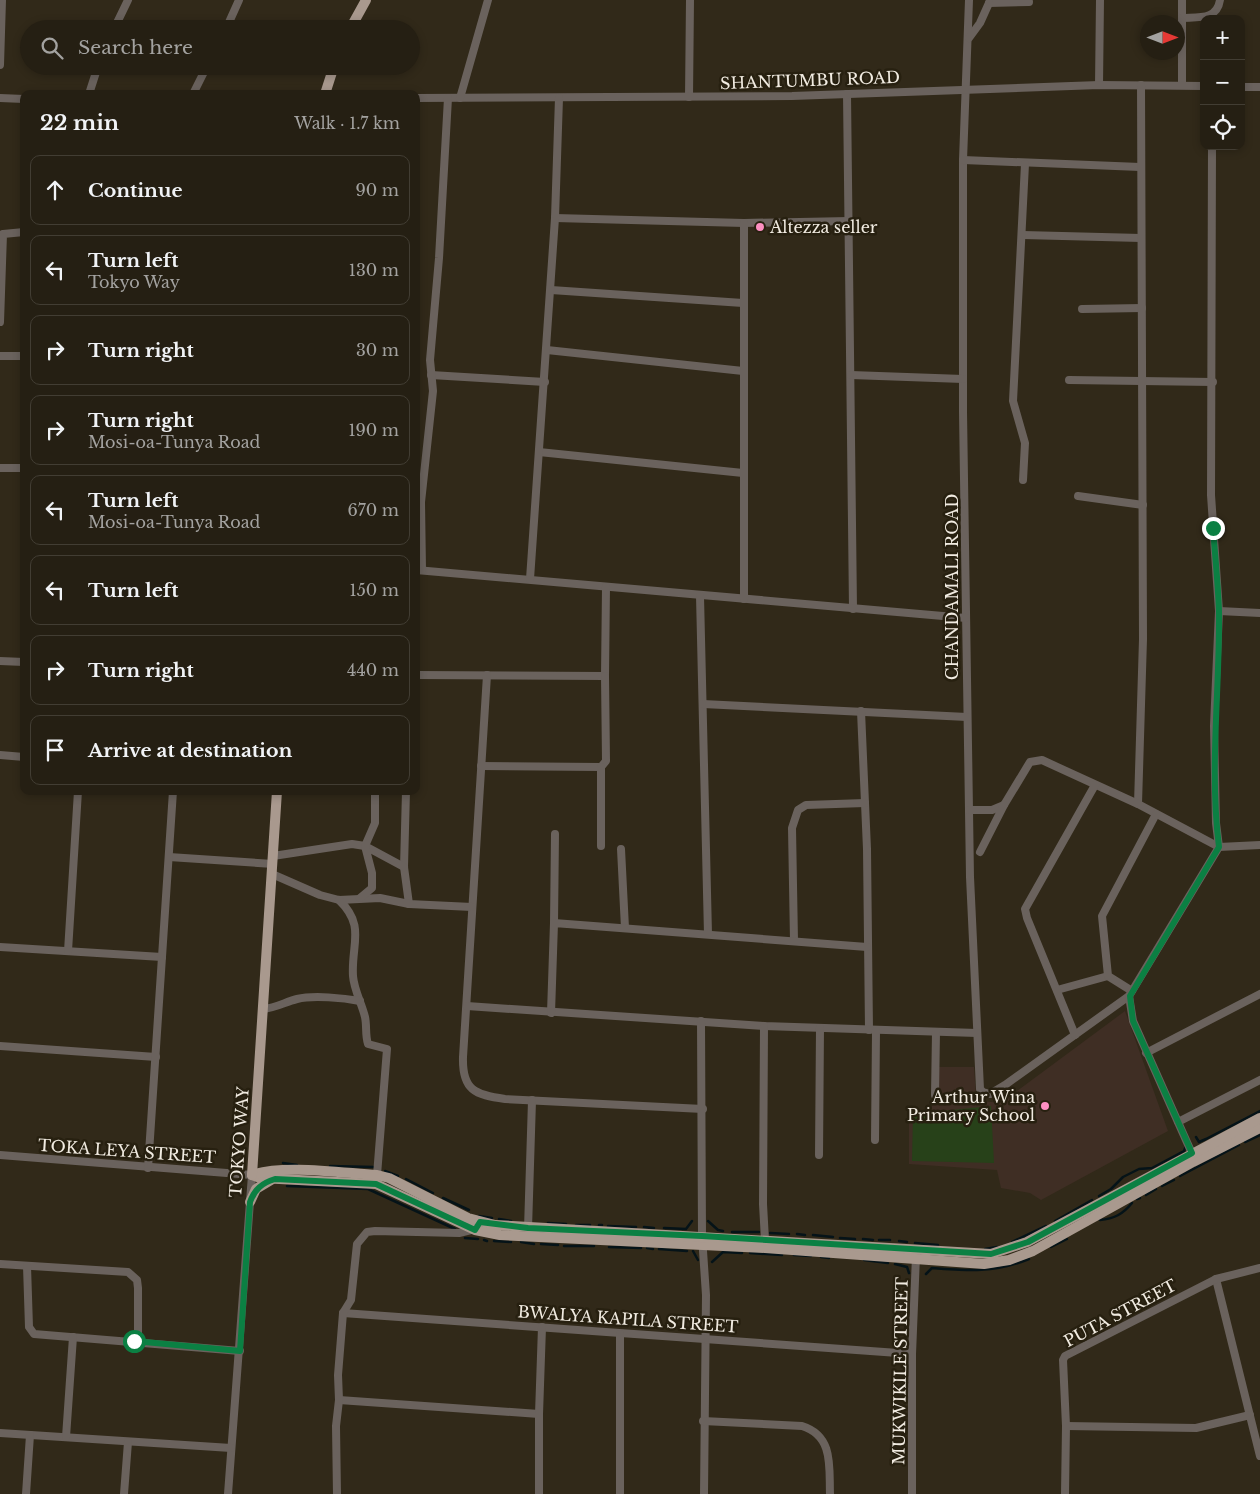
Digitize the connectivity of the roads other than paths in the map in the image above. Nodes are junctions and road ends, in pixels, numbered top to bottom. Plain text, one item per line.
1 (2, 0) edge
2 (128, 0) edge
3 (239, 0) edge
4 (366, 0) edge
5 (488, 0) edge
6 (690, 0) edge
7 (970, 0) edge
8 (1100, 0) edge
9 (1182, 0) edge
10 (1220, 0) edge
11 (987, 1) edge
12 (1029, 2) dead end
13 (1182, 15) edge
14 (1185, 18) edge
15 (118, 20) edge
16 (230, 20) edge
17 (355, 20) edge
18 (969, 38) junction
19 (1182, 60) edge
20 (0, 65) edge
21 (95, 75) edge
22 (202, 75) edge
23 (331, 75) edge
24 (1100, 85) junction
25 (1141, 85) junction
26 (1182, 86) junction
27 (1200, 86) edge
28 (1245, 86) edge
29 (1260, 87) edge
30 (964, 89) junction
31 (90, 90) edge
32 (195, 90) edge
33 (326, 90) edge
34 (847, 94) junction
35 (690, 97) junction
36 (0, 98) edge
37 (420, 98) edge
38 (448, 98) junction
39 (460, 98) junction
40 (559, 98) junction
41 (20, 99) edge
42 (1212, 150) edge
43 (963, 160) junction
44 (1025, 164) junction
45 (1140, 167) junction
46 (555, 218) junction
47 (849, 221) junction
48 (744, 222) junction
49 (20, 232) edge
50 (1023, 235) junction
51 (1141, 238) junction
52 (1, 266) edge
53 (551, 290) junction
54 (743, 303) junction
55 (1142, 308) junction
56 (1082, 309) dead end
57 (0, 322) edge
58 (547, 350) junction
59 (0, 356) edge
60 (20, 356) edge
61 (743, 370) junction
62 (431, 375) junction
63 (851, 375) junction
64 (963, 379) junction
65 (1069, 380) dead end
66 (1142, 381) junction
67 (544, 382) junction
68 (1213, 382) junction
69 (539, 452) junction
70 (0, 468) edge
71 (20, 468) edge
72 (743, 473) junction
73 (1023, 480) dead end
74 (1078, 496) dead end
75 (1143, 505) junction
76 (420, 510) edge
77 (420, 570) edge
78 (530, 579) junction
79 (606, 587) junction
80 (700, 596) junction
81 (744, 599) junction
82 (853, 609) junction
83 (1219, 611) junction
84 (1260, 613) edge
85 (966, 618) junction
86 (0, 660) edge
87 (20, 662) edge
88 (420, 675) edge
89 (487, 675) junction
90 (605, 676) junction
91 (703, 704) junction
92 (861, 711) junction
93 (967, 717) junction
94 (0, 755) edge
95 (20, 757) edge
96 (481, 766) junction
97 (602, 767) junction
98 (1095, 785) junction
99 (78, 795) edge
100 (173, 795) edge
101 (277, 795) edge
102 (374, 795) edge
103 (406, 795) edge
104 (865, 803) junction
105 (1138, 804) junction
106 (1004, 805) junction
107 (969, 810) junction
108 (1156, 814) junction
109 (555, 834) dead end
110 (1260, 845) edge
111 (365, 846) junction
112 (601, 846) dead end
113 (1219, 847) junction
114 (622, 849) dead end
115 (980, 852) dead end
116 (169, 857) junction
117 (273, 865) junction
118 (404, 867) junction
119 (339, 900) junction
120 (356, 900) junction
121 (409, 904) junction
122 (472, 907) junction
123 (554, 923) junction
124 (625, 928) junction
125 (708, 934) junction
126 (794, 941) junction
127 (0, 947) edge
128 (867, 947) junction
129 (68, 951) junction
130 (162, 957) junction
131 (1108, 976) junction
132 (1057, 990) junction
133 (1131, 994) junction
134 (1260, 994) edge
135 (360, 1001) junction
136 (467, 1006) junction
137 (263, 1008) junction
138 (551, 1013) junction
139 (701, 1020) junction
140 (764, 1026) junction
141 (820, 1028) junction
142 (872, 1031) junction
143 (936, 1032) junction
144 (977, 1033) junction
145 (1075, 1035) junction
146 (0, 1046) edge
147 (1146, 1053) junction
148 (156, 1057) junction
149 (1260, 1080) edge
150 (935, 1095) dead end
151 (532, 1100) junction
152 (702, 1109) junction
153 (1260, 1118) edge
154 (1178, 1122) junction
155 (1260, 1128) edge
156 (874, 1140) dead end
157 (253, 1150) junction
158 (0, 1155) edge
159 (819, 1155) dead end
160 (1194, 1157) junction
161 (148, 1168) junction
162 (284, 1170) junction
163 (252, 1175) junction
164 (377, 1175) junction
165 (275, 1179) junction
166 (250, 1202) junction
167 (478, 1226) junction
168 (528, 1228) junction
169 (765, 1240) junction
170 (703, 1241) junction
171 (917, 1254) junction
172 (0, 1264) edge
173 (27, 1266) junction
174 (1260, 1268) edge
175 (1216, 1279) junction
176 (342, 1313) junction
177 (542, 1327) junction
178 (620, 1334) junction
179 (73, 1338) junction
180 (705, 1338) junction
181 (138, 1341) junction
182 (240, 1351) junction
183 (912, 1354) junction
184 (340, 1400) junction
185 (539, 1414) junction
186 (1250, 1416) junction
187 (703, 1421) junction
188 (1066, 1426) junction
189 (0, 1433) edge
190 (30, 1435) junction
191 (66, 1437) junction
192 (128, 1442) junction
193 (231, 1448) junction
194 (1260, 1456) edge
195 (26, 1494) edge
196 (124, 1494) edge
197 (228, 1494) edge
198 (337, 1494) edge
199 (539, 1494) edge
200 (620, 1494) edge
201 (704, 1494) edge
202 (830, 1494) edge
203 (912, 1494) edge
204 (1065, 1494) edge

1 - 20 street
2 - 15 street
3 - 16 street
4 - 17 main road
5 - 39 street
6 - 35 street
7 - 18 street, CHANDAMALI ROAD
8 - 24 street
9 - 13 street
10 - 14 street
11 - 12 street
11 - 18 street
18 - 30 street, CHANDAMALI ROAD
19 - 26 street
21 - 31 street
22 - 32 street
23 - 33 main road
24 - 25 street, SHANTUMBU ROAD
24 - 30 street, SHANTUMBU ROAD
25 - 26 street, SHANTUMBU ROAD
25 - 45 street
26 - 27 street, SHANTUMBU ROAD
28 - 29 street
30 - 34 street, SHANTUMBU ROAD
30 - 43 street, CHANDAMALI ROAD
34 - 35 street, SHANTUMBU ROAD
34 - 47 street
35 - 40 street, SHANTUMBU ROAD
36 - 41 street
37 - 38 street, SHANTUMBU ROAD
38 - 39 street, SHANTUMBU ROAD
38 - 62 street
39 - 40 street, SHANTUMBU ROAD
40 - 46 street
42 - 68 street
43 - 44 street
43 - 64 street, CHANDAMALI ROAD
44 - 45 street
44 - 50 street
45 - 51 street
46 - 48 street
46 - 53 street
47 - 48 street
47 - 63 street
48 - 54 street
49 - 52 street
50 - 51 street
50 - 73 street
51 - 55 street
52 - 57 street
53 - 54 street
53 - 58 street
54 - 61 street
55 - 56 street
55 - 66 street
58 - 61 street
58 - 67 street
59 - 60 street
61 - 72 street
62 - 67 street
62 - 76 street
63 - 64 street
63 - 82 street
64 - 85 street, CHANDAMALI ROAD
65 - 66 street
66 - 68 street
66 - 75 street
67 - 69 street
68 - 83 street
69 - 72 street
69 - 78 street
70 - 71 street
72 - 81 street
74 - 75 street
75 - 105 street
77 - 78 street
78 - 79 street
79 - 80 street
79 - 90 street
80 - 81 street
80 - 91 street
81 - 82 street
82 - 85 street
83 - 84 street
83 - 113 street
85 - 93 street, CHANDAMALI ROAD
86 - 87 street
88 - 89 street
89 - 90 street
89 - 96 street
90 - 97 street
91 - 92 street
91 - 125 street
92 - 93 street
92 - 104 street
93 - 107 street, CHANDAMALI ROAD
94 - 95 street
96 - 97 street
96 - 122 street
97 - 112 street
98 - 105 street
98 - 106 street
98 - 132 street
99 - 129 street
100 - 116 street
101 - 117 main road, TOKYO WAY
102 - 111 street
103 - 118 street
104 - 126 street
104 - 128 street
105 - 108 street
106 - 107 street
106 - 115 street
107 - 144 street, CHANDAMALI ROAD
108 - 113 street
108 - 131 street
109 - 123 street
110 - 113 street
111 - 117 street
111 - 118 street
111 - 120 street
113 - 133 street
114 - 124 street
116 - 117 street
116 - 130 street
117 - 119 street
117 - 137 main road, TOKYO WAY
118 - 121 street
119 - 120 street
119 - 135 street
120 - 121 street
121 - 122 street
122 - 136 street
123 - 124 street
123 - 138 street
124 - 125 street
125 - 126 street
126 - 128 street
127 - 129 street
128 - 142 street
129 - 130 street
130 - 148 street
131 - 132 street
131 - 133 street
132 - 145 street
133 - 145 street
133 - 147 street
134 - 147 street
135 - 137 street
135 - 164 street
136 - 138 street
136 - 151 street
137 - 157 main road, TOKYO WAY
138 - 139 street
139 - 140 street
139 - 152 street
140 - 141 street
140 - 169 street
141 - 142 street
141 - 159 street
142 - 143 street
142 - 156 street
143 - 144 street
143 - 150 street
144 - 145 street, CHANDAMALI ROAD
146 - 148 street
147 - 154 street
148 - 161 street
149 - 154 street
151 - 152 street
151 - 168 street
152 - 170 street
153 - 160 main road
154 - 160 street
155 - 160 main road
157 - 162 main road
157 - 163 main road, TOKYO WAY
158 - 161 street, TOKA LEYA STREET
160 - 171 main road
161 - 163 street, TOKA LEYA STREET
162 - 163 main road
162 - 164 main road
163 - 165 main road
163 - 166 street, TOKYO WAY
164 - 167 main road
165 - 166 main road
165 - 167 main road
166 - 182 street, TOKYO WAY
167 - 168 main road
167 - 170 main road
167 - 176 street
168 - 170 main road
169 - 170 main road
169 - 171 main road
170 - 171 main road
170 - 180 street
171 - 183 street, MUKWIKILE STREET
172 - 173 street
173 - 179 street
173 - 181 street
174 - 175 street, PUTA STREET
175 - 186 street
175 - 188 street, PUTA STREET
176 - 177 street, BWALYA KAPILA STREET
176 - 184 street
177 - 178 street, BWALYA KAPILA STREET
177 - 185 street
178 - 180 street, BWALYA KAPILA STREET
178 - 200 street
179 - 181 street
179 - 191 street
180 - 183 street, BWALYA KAPILA STREET
180 - 187 street
181 - 182 street
182 - 193 street, TOKYO WAY
183 - 203 street, MUKWIKILE STREET
184 - 185 street
184 - 198 street
185 - 199 street
186 - 188 street
186 - 194 street
187 - 201 street
187 - 202 street
188 - 204 street, PUTA STREET
189 - 190 street
190 - 191 street
190 - 195 street
191 - 192 street
192 - 193 street
192 - 196 street
193 - 197 street, TOKYO WAY

